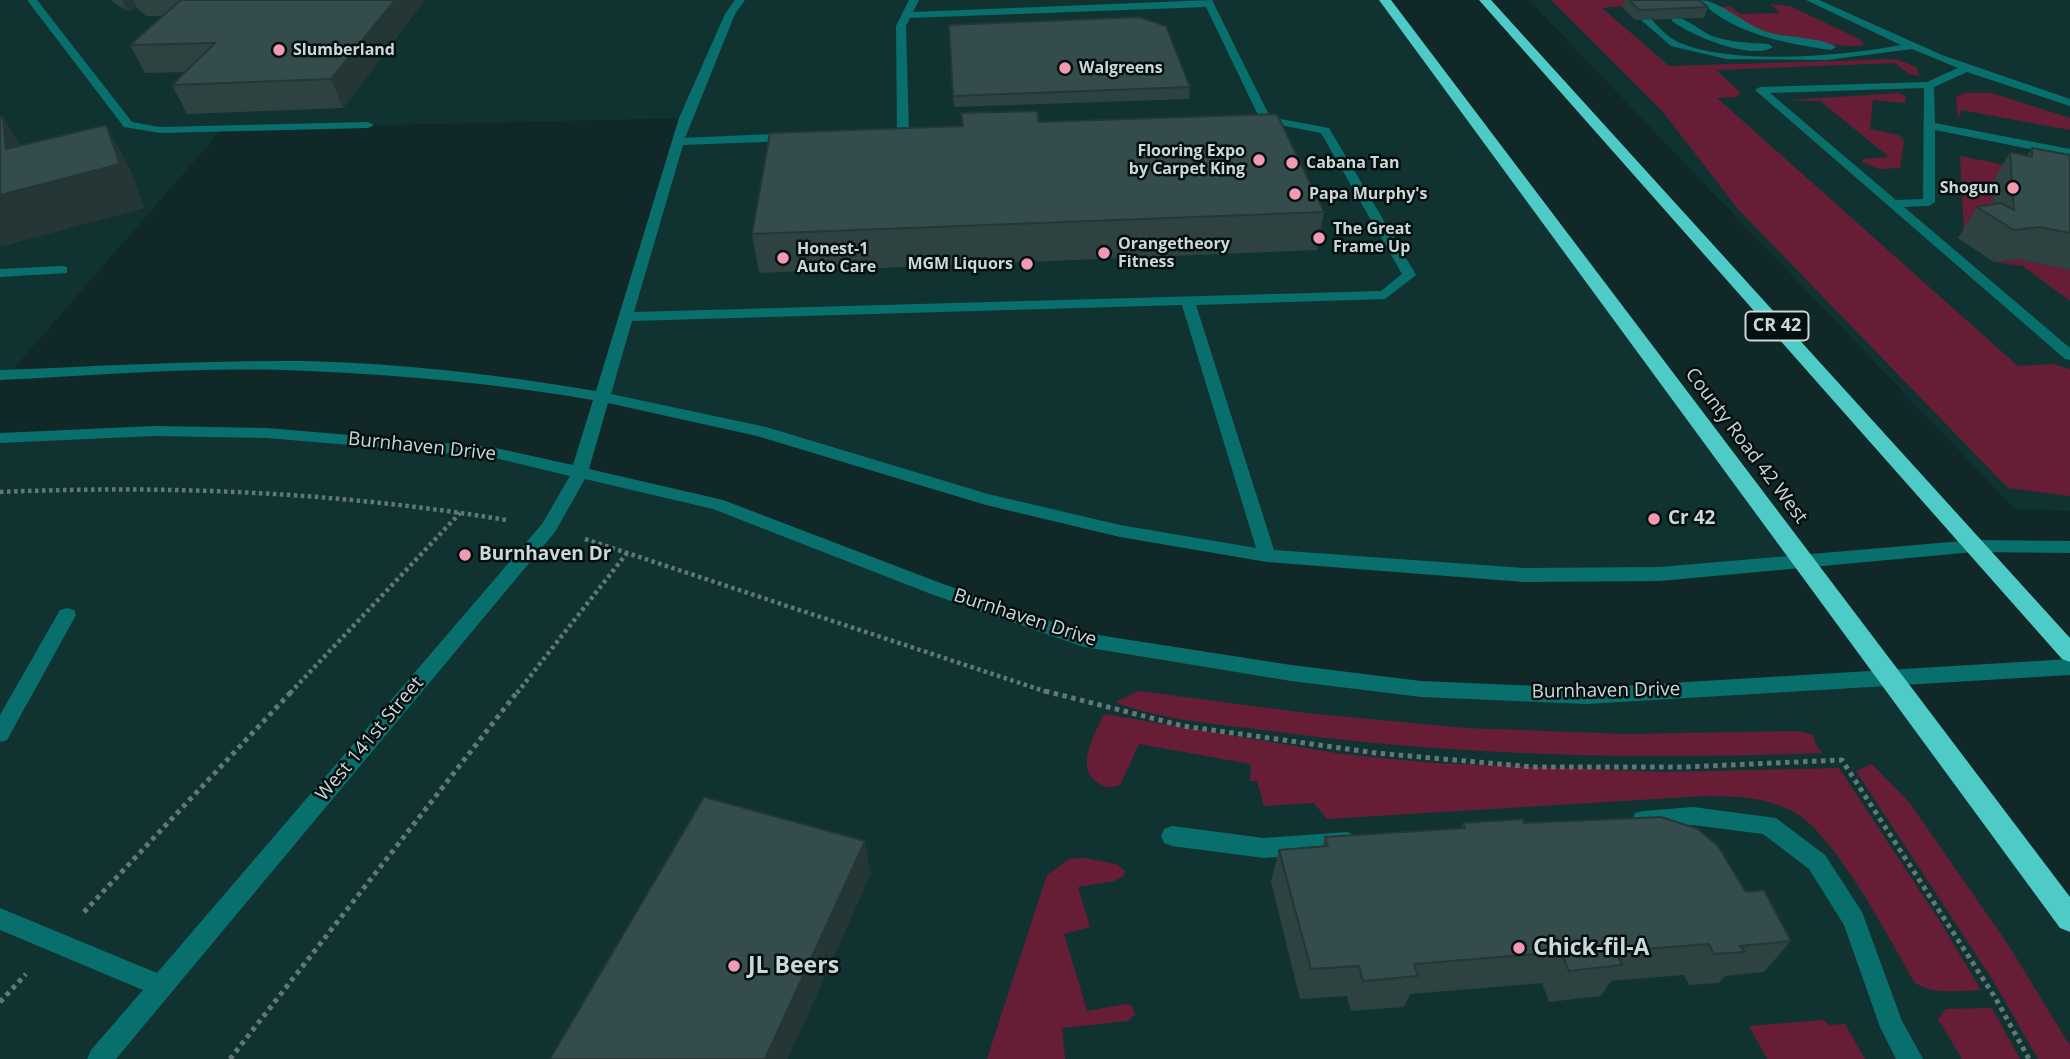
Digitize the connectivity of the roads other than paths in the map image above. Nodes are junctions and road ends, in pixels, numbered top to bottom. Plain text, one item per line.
1 (32, 0) edge
2 (740, 0) edge
3 (914, 0) edge
4 (1385, 0) edge
5 (1485, 0) edge
6 (1704, 0) edge
7 (1811, 0) edge
8 (1208, 2) edge
9 (1693, 6) edge
10 (906, 15) junction
11 (1692, 18) edge
12 (1662, 19) edge
13 (1676, 19) edge
14 (1646, 20) edge
15 (1786, 43) junction
16 (1912, 46) junction
17 (1865, 53) junction
18 (1967, 68) junction
19 (1929, 85) junction
20 (2070, 103) edge
21 (1265, 118) junction
22 (1251, 119) edge
23 (368, 125) dead end
24 (1929, 125) junction
25 (917, 132) edge
26 (810, 136) edge
27 (678, 142) junction
28 (2070, 153) edge
29 (1892, 204) junction
30 (62, 270) dead end
31 (0, 273) edge
32 (1188, 301) junction
33 (626, 317) junction
34 (2070, 356) edge
35 (0, 375) edge
36 (603, 397) junction
37 (0, 438) edge
38 (579, 474) junction
39 (1974, 546) junction
40 (2070, 547) edge
41 (1267, 556) junction
42 (1802, 562) junction
43 (67, 615) dead end
44 (2070, 653) edge
45 (2070, 667) edge
46 (1889, 678) junction
47 (0, 734) edge
48 (1623, 821) edge
49 (1172, 836) dead end
50 (1374, 840) edge
51 (0, 919) edge
52 (2070, 919) edge
53 (162, 986) junction
54 (100, 1059) edge
55 (1910, 1059) edge

1 - 23 street
2 - 27 street, West 141st Street
3 - 10 street
4 - 42 highway, County Road 42 West
5 - 39 highway, CR 42
6 - 15 street
7 - 16 street
8 - 10 street
8 - 21 street
9 - 15 street
10 - 25 street
11 - 15 street
12 - 17 street
13 - 15 street
14 - 17 street
15 - 17 street
16 - 17 street
16 - 18 street
18 - 19 street
18 - 20 street
19 - 24 street
19 - 29 street
21 - 22 street
21 - 32 street
24 - 28 street
24 - 29 street
26 - 27 street
27 - 33 street, West 141st Street
29 - 34 street
30 - 31 street
32 - 33 street
32 - 41 street
33 - 36 street, West 141st Street
35 - 36 street
36 - 38 street, West 141st Street
36 - 41 street
37 - 38 street, Burnhaven Drive
38 - 46 street, Burnhaven Drive
38 - 53 street, West 141st Street
39 - 40 street
39 - 42 street
39 - 44 highway, CR 42
41 - 42 street
42 - 46 highway, County Road 42 West
43 - 47 street
45 - 46 street, Burnhaven Drive
46 - 52 highway, County Road 42 West
48 - 55 street
49 - 50 street
51 - 53 street
53 - 54 street, West 141st Street

